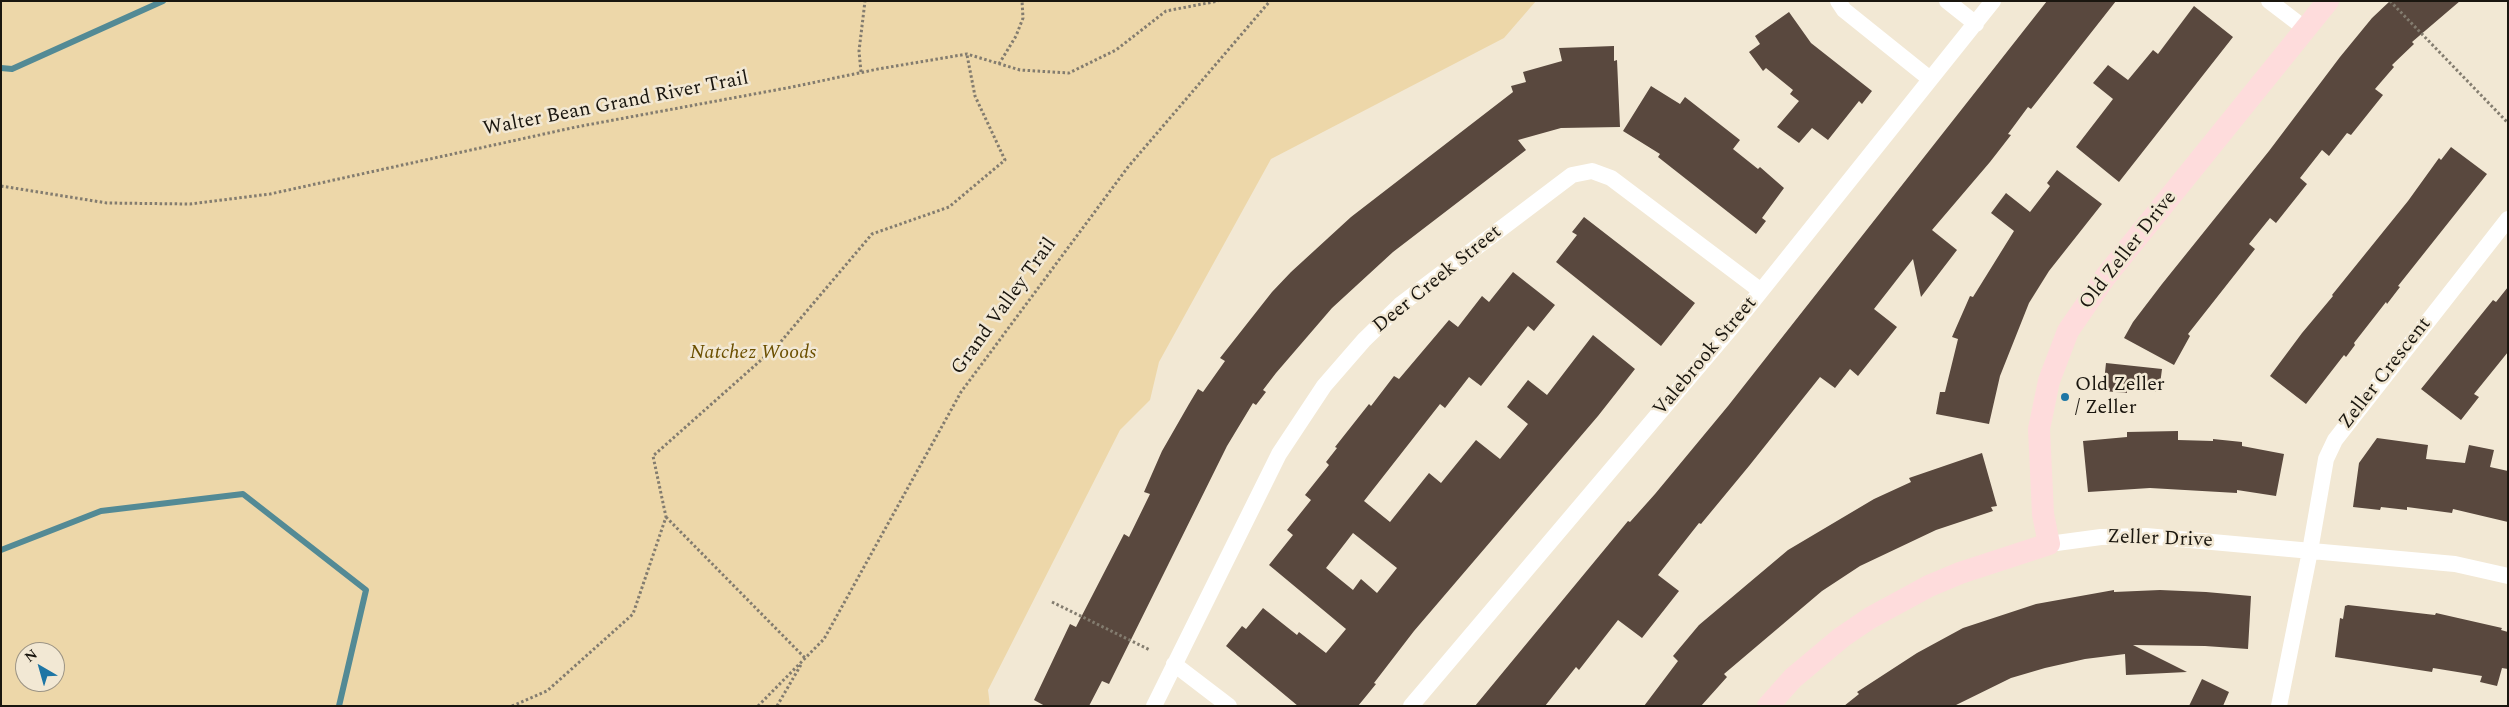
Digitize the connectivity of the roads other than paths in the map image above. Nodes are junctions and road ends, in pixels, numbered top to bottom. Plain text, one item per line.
1 (1838, 1) edge
2 (1947, 1) edge
3 (1993, 1) edge
4 (2269, 1) edge
5 (2328, 1) edge
6 (1976, 24) junction
7 (2307, 30) junction
8 (1930, 79) junction
9 (2508, 219) edge
10 (1761, 290) junction
11 (2049, 544) junction
12 (2310, 551) junction
13 (2508, 576) edge
14 (1174, 664) junction
15 (1154, 706) edge
16 (1229, 706) edge
17 (1411, 706) edge
18 (1768, 706) edge
19 (2278, 706) edge

1 - 8 street
2 - 6 street
3 - 6 street, Valebrook Street
4 - 7 street
5 - 7 street, Old Zeller Drive
6 - 8 street, Valebrook Street
7 - 11 street, Old Zeller Drive
8 - 10 street, Valebrook Street
9 - 12 street, Zeller Crescent
10 - 14 street, Deer Creek Street
10 - 17 street, Valebrook Street
11 - 12 street, Zeller Drive
11 - 18 street, Zeller Drive
12 - 13 street, Zeller Drive
12 - 19 street, Zeller Crescent
14 - 15 street, Deer Creek Street
14 - 16 street

